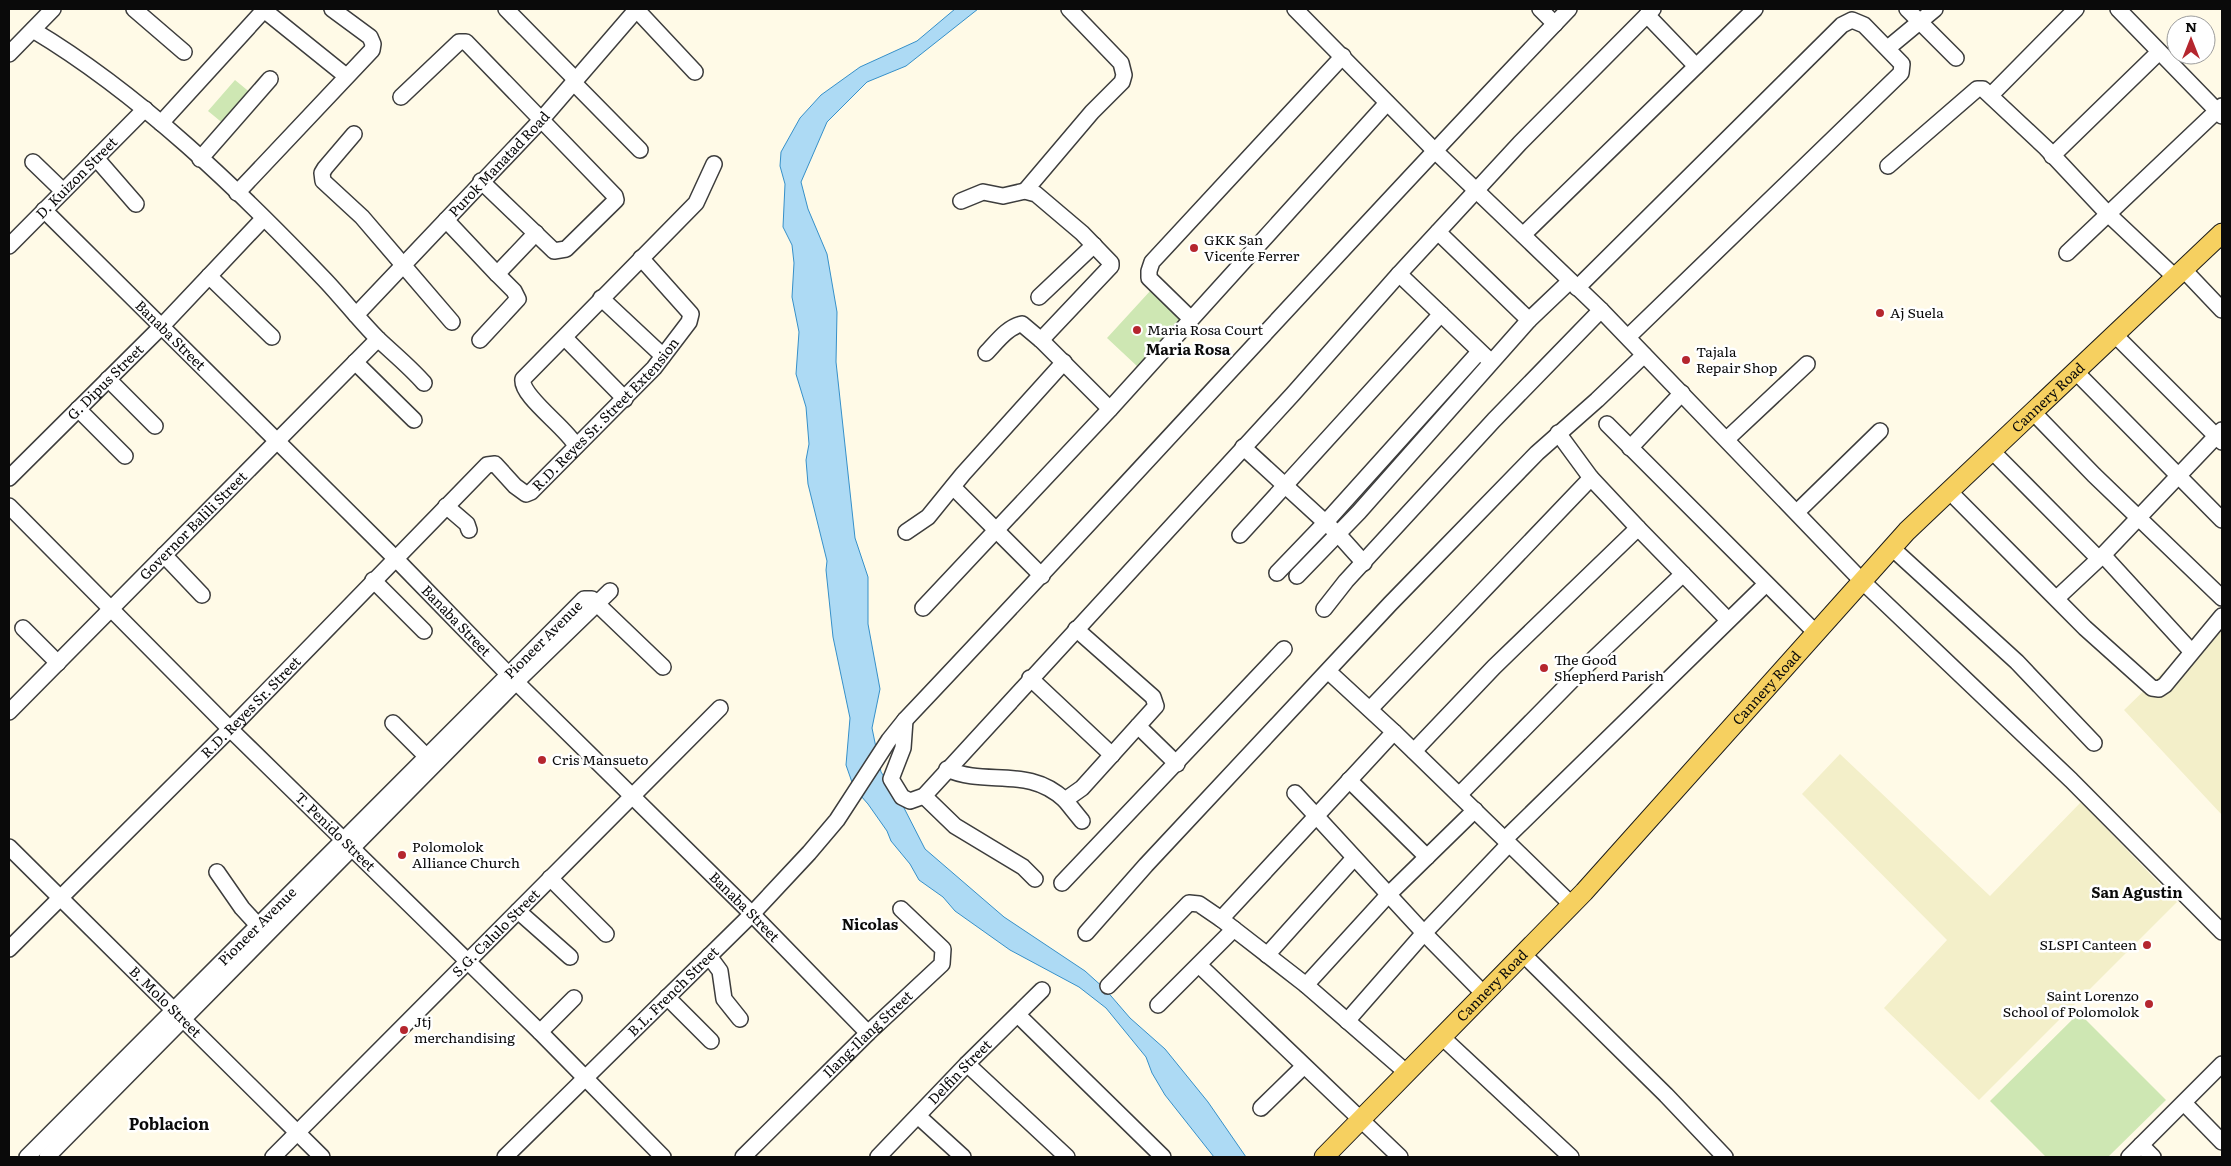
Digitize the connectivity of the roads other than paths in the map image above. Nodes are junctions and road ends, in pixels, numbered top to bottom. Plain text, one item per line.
1 (53, 9) edge
2 (134, 9) edge
3 (264, 9) edge
4 (332, 9) edge
5 (506, 9) edge
6 (1068, 9) edge
7 (1295, 9) edge
8 (1540, 9) edge
9 (1569, 9) edge
10 (1755, 9) edge
11 (1907, 9) edge
12 (1935, 9) edge
13 (2076, 9) edge
14 (2118, 9) edge
15 (633, 10) edge
16 (1650, 12) edge
17 (1920, 23) junction
18 (1554, 24) junction
19 (33, 30) junction
20 (1888, 48) junction
21 (184, 52) dead end
22 (2159, 52) junction
23 (9, 54) edge
24 (1344, 56) junction
25 (1956, 58) dead end
26 (1696, 66) junction
27 (695, 72) dead end
28 (346, 76) junction
29 (270, 80) dead end
30 (574, 81) junction
31 (1991, 95) junction
32 (401, 98) dead end
33 (1388, 103) junction
34 (145, 109) junction
35 (2220, 111) edge
36 (542, 119) junction
37 (161, 124) junction
38 (354, 134) dead end
39 (640, 150) dead end
40 (1434, 150) junction
41 (2052, 156) junction
42 (96, 158) junction
43 (200, 159) junction
44 (34, 162) dead end
45 (714, 164) dead end
46 (1888, 166) dead end
47 (482, 181) junction
48 (63, 191) junction
49 (1025, 191) junction
50 (1476, 191) junction
51 (237, 193) junction
52 (961, 200) dead end
53 (136, 204) dead end
54 (44, 210) junction
55 (2107, 213) junction
56 (263, 219) junction
57 (446, 220) junction
58 (1438, 232) junction
59 (536, 233) junction
60 (2222, 233) edge
61 (1523, 236) junction
62 (1094, 245) junction
63 (9, 246) edge
64 (2067, 253) dead end
65 (641, 258) junction
66 (404, 265) junction
67 (497, 274) junction
68 (1399, 274) junction
69 (2180, 274) junction
70 (209, 276) junction
71 (1573, 284) junction
72 (1040, 297) dead end
73 (601, 298) junction
74 (1601, 310) junction
75 (2222, 310) edge
76 (1441, 314) junction
77 (356, 315) junction
78 (1191, 319) junction
79 (1529, 320) junction
80 (452, 322) dead end
81 (161, 327) junction
82 (2115, 335) junction
83 (272, 337) dead end
84 (1628, 337) junction
85 (565, 338) junction
86 (378, 339) junction
87 (480, 340) dead end
88 (1041, 340) junction
89 (1479, 352) junction
90 (986, 353) dead end
91 (1644, 354) junction
92 (663, 356) junction
93 (355, 362) junction
94 (1064, 362) junction
95 (1492, 363) junction
96 (1807, 364) dead end
97 (2076, 372) junction
98 (108, 379) junction
99 (424, 383) dead end
100 (1682, 393) junction
101 (624, 399) junction
102 (1110, 408) junction
103 (78, 409) junction
104 (2033, 412) junction
105 (414, 420) dead end
106 (1607, 424) dead end
107 (155, 426) dead end
108 (1880, 431) dead end
109 (1558, 433) junction
110 (2220, 436) edge
111 (1727, 439) junction
112 (276, 442) junction
113 (576, 446) junction
114 (1243, 447) junction
115 (1630, 448) junction
116 (1992, 451) junction
117 (125, 456) dead end
118 (491, 463) joint
119 (2178, 475) junction
120 (9, 478) edge
121 (1591, 478) junction
122 (1286, 485) junction
123 (952, 488) junction
124 (1950, 491) junction
125 (9, 506) edge
126 (446, 506) junction
127 (1797, 512) junction
128 (2140, 517) junction
129 (2222, 520) edge
130 (1326, 522) junction
131 (1638, 528) junction
132 (469, 530) dead end
133 (906, 532) dead end
134 (996, 532) junction
135 (1338, 534) junction
136 (1240, 535) dead end
137 (1892, 548) junction
138 (164, 555) junction
139 (2101, 557) junction
140 (395, 558) junction
141 (1364, 563) junction
142 (1277, 573) dead end
143 (1683, 574) junction
144 (1042, 576) junction
145 (1297, 576) dead end
146 (373, 580) junction
147 (1862, 582) junction
148 (1766, 584) junction
149 (610, 591) dead end
150 (202, 595) dead end
151 (2057, 598) junction
152 (2222, 598) edge
153 (596, 603) junction
154 (924, 608) dead end
155 (111, 609) junction
156 (1324, 609) dead end
157 (2222, 616) edge
158 (1728, 620) junction
159 (24, 628) dead end
160 (1076, 629) junction
161 (424, 631) dead end
162 (1816, 633) junction
163 (1284, 650) dead end
164 (2191, 651) junction
165 (58, 663) junction
166 (663, 667) dead end
167 (1329, 672) junction
168 (512, 678) junction
169 (1030, 678) junction
170 (720, 708) dead end
171 (1370, 709) junction
172 (9, 712) edge
173 (905, 720) junction
174 (393, 722) dead end
175 (1138, 726) junction
176 (230, 728) junction
177 (1394, 732) junction
178 (2094, 743) dead end
179 (1414, 751) junction
180 (1112, 755) junction
181 (426, 756) junction
182 (1177, 764) junction
183 (947, 769) junction
184 (1349, 780) junction
185 (1295, 793) dead end
186 (1459, 795) junction
187 (924, 796) junction
188 (633, 797) junction
189 (1065, 800) junction
190 (1475, 810) junction
191 (1316, 816) junction
192 (1082, 822) dead end
193 (1507, 842) junction
194 (347, 844) junction
195 (9, 847) edge
196 (1427, 857) junction
197 (1354, 858) junction
198 (217, 872) dead end
199 (550, 878) junction
200 (1035, 879) dead end
201 (1062, 883) dead end
202 (1389, 894) junction
203 (62, 897) junction
204 (1571, 904) junction
205 (901, 909) dead end
206 (518, 911) junction
207 (752, 914) junction
208 (1221, 919) junction
209 (1234, 929) junction
210 (262, 930) junction
211 (2222, 932) edge
212 (1086, 933) dead end
213 (1424, 933) junction
214 (606, 934) dead end
215 (9, 949) edge
216 (1523, 954) junction
217 (1267, 955) junction
218 (709, 956) junction
219 (570, 957) dead end
220 (469, 961) junction
221 (1198, 964) junction
222 (1306, 985) junction
223 (1108, 986) dead end
224 (1042, 990) dead end
225 (1483, 993) junction
226 (667, 997) junction
227 (574, 998) dead end
228 (1158, 1005) dead end
229 (179, 1014) junction
230 (1018, 1014) junction
231 (740, 1018) dead end
232 (1347, 1021) junction
233 (540, 1032) junction
234 (868, 1033) junction
235 (1442, 1037) junction
236 (711, 1041) dead end
237 (967, 1064) junction
238 (2222, 1064) edge
239 (1304, 1066) junction
240 (1406, 1072) junction
241 (586, 1078) junction
242 (90, 1104) junction
243 (2184, 1104) junction
244 (1261, 1108) dead end
245 (918, 1116) junction
246 (1360, 1119) junction
247 (298, 1133) junction
248 (2222, 1142) edge
249 (2141, 1145) junction
250 (28, 1157) edge
251 (47, 1157) edge
252 (273, 1157) edge
253 (322, 1157) edge
254 (504, 1157) edge
255 (663, 1157) edge
256 (743, 1157) edge
257 (878, 1157) edge
258 (963, 1157) edge
259 (1067, 1157) edge
260 (1163, 1157) edge
261 (1324, 1157) edge
262 (1400, 1157) edge
263 (1570, 1157) edge
264 (1725, 1157) edge
265 (2129, 1157) edge
266 (2153, 1157) edge

1 - 19 street
2 - 21 street
3 - 28 street
3 - 37 street
4 - 28 street
5 - 30 street
6 - 49 street
7 - 24 street
8 - 18 street
9 - 18 street, B.L. French Street
10 - 26 street
11 - 17 street
12 - 17 street
13 - 31 street
14 - 22 street
15 - 27 street
15 - 30 street, Purok Manatad Road
16 - 26 street
16 - 50 street
17 - 20 street
17 - 25 street
18 - 40 street, B.L. French Street
19 - 23 street
19 - 34 street
20 - 71 street
20 - 84 street
22 - 35 street
22 - 41 street
24 - 33 street
24 - 78 street
26 - 61 street
28 - 51 street
29 - 43 street
30 - 36 street, Purok Manatad Road
30 - 39 street
31 - 41 street
31 - 46 street
32 - 36 street
33 - 40 street
33 - 78 street
34 - 37 street
34 - 42 street, D. Kuizon Street
35 - 55 street
36 - 47 street, Purok Manatad Road
36 - 59 street
37 - 43 street
38 - 66 street
40 - 50 street
40 - 144 street, B.L. French Street
41 - 55 street
42 - 48 street, D. Kuizon Street
42 - 53 street
43 - 51 street
44 - 48 street
45 - 65 street
47 - 57 street, Purok Manatad Road
47 - 59 street
48 - 54 street, D. Kuizon Street
49 - 52 street
49 - 62 street
50 - 58 street
50 - 61 street
51 - 56 street
54 - 63 street, D. Kuizon Street
54 - 81 street, Banaba Street
55 - 64 street
55 - 69 street
56 - 70 street, G. Dipus Street
56 - 77 street
57 - 66 street, Purok Manatad Road
57 - 67 street
58 - 68 street
58 - 79 street
59 - 67 street
60 - 69 main road, Cannery Road
61 - 71 street
62 - 72 street
62 - 88 street
65 - 73 street
65 - 92 street, R.D. Reyes Sr. Street Extension
66 - 77 street, Purok Manatad Road
66 - 80 street
67 - 87 street
68 - 76 street
68 - 114 street
69 - 75 street
69 - 82 main road, Cannery Road
70 - 81 street, G. Dipus Street
70 - 83 street
71 - 74 street
71 - 79 street
73 - 85 street
73 - 92 street
74 - 84 street
74 - 141 street
76 - 89 street
76 - 122 street
77 - 86 street
78 - 102 street
79 - 95 street
81 - 98 street, G. Dipus Street
81 - 112 street, Banaba Street
82 - 97 main road, Cannery Road
82 - 110 street
84 - 91 street
85 - 101 street
85 - 113 street
86 - 93 street, Governor Balili Street
86 - 99 street
88 - 90 street
88 - 94 street
89 - 95 street
89 - 130 street
91 - 100 street
91 - 109 street
92 - 101 street, R.D. Reyes Sr. Street Extension
93 - 105 street
93 - 112 street, Governor Balili Street
94 - 102 street
94 - 123 street
95 - 135 street
96 - 111 street
97 - 104 main road, Cannery Road
97 - 119 street
98 - 103 street, G. Dipus Street
98 - 107 street
100 - 111 street
100 - 115 street
101 - 113 street, R.D. Reyes Sr. Street Extension
102 - 134 street
103 - 117 street
103 - 120 street, G. Dipus Street
104 - 116 main road, Cannery Road
104 - 128 street
106 - 115 street
108 - 127 street
109 - 121 street
109 - 167 street
110 - 119 street
111 - 127 street
112 - 138 street, Governor Balili Street
112 - 140 street, Banaba Street
113 - 118 street, R.D. Reyes Sr. Street Extension
114 - 122 street
114 - 160 street
115 - 148 street
116 - 124 main road, Cannery Road
116 - 139 street
118 - 126 street, R.D. Reyes Sr. Street
119 - 128 street
119 - 129 street
121 - 131 street
121 - 171 street
122 - 130 street
122 - 136 street
123 - 133 street
123 - 134 street
124 - 137 main road, Cannery Road
124 - 151 street
125 - 155 street, T. Penido Street
126 - 132 street
126 - 140 street, R.D. Reyes Sr. Street
127 - 147 street
128 - 139 street
128 - 152 street
130 - 135 street
130 - 142 street
131 - 143 street
131 - 179 street
134 - 144 street
134 - 154 street
135 - 141 street
135 - 145 street
137 - 147 main road, Cannery Road
137 - 178 street
138 - 150 street
138 - 155 street, Governor Balili Street
139 - 151 street
139 - 164 street
140 - 146 street, R.D. Reyes Sr. Street
140 - 168 street, Banaba Street
141 - 156 street
143 - 158 street
143 - 186 street
144 - 173 street, B.L. French Street
146 - 161 street
146 - 176 street, R.D. Reyes Sr. Street
147 - 162 main road, Cannery Road
147 - 211 street
148 - 158 street
148 - 162 street
149 - 153 street
151 - 164 street
153 - 166 street
153 - 168 street, Pioneer Avenue
155 - 165 street, Governor Balili Street
155 - 176 street, T. Penido Street
157 - 164 street
158 - 193 street
159 - 165 street
160 - 169 street
160 - 175 street
162 - 204 main road, Cannery Road
163 - 182 street
165 - 172 street, Governor Balili Street
167 - 171 street
167 - 212 street
168 - 181 street, Pioneer Avenue
168 - 188 street, Banaba Street
168 - 194 street, Pioneer Avenue
169 - 180 street
169 - 183 street
170 - 188 street, S.G. Calulo Street
171 - 177 street
173 - 187 street
173 - 207 street, B.L. French Street
174 - 181 street
175 - 180 street
175 - 182 street
176 - 194 street, T. Penido Street
176 - 203 street, R.D. Reyes Sr. Street
177 - 179 street
177 - 184 street
179 - 186 street
180 - 189 street
181 - 194 street, Pioneer Avenue
182 - 201 street
183 - 187 street
183 - 189 street
184 - 191 street
184 - 196 street
185 - 191 street
186 - 190 street
187 - 200 street
188 - 199 street, S.G. Calulo Street
188 - 207 street, Banaba Street
189 - 192 street
190 - 193 street
190 - 196 street
191 - 197 street
191 - 208 street
193 - 204 street
193 - 213 street
194 - 210 street, Pioneer Avenue
194 - 220 street, T. Penido Street
195 - 203 street, B. Molo Street
196 - 202 street
197 - 202 street
197 - 217 street
198 - 210 street
199 - 206 street, S.G. Calulo Street
199 - 214 street
202 - 213 street
202 - 222 street
203 - 215 street, R.D. Reyes Sr. Street
203 - 229 street, B. Molo Street
204 - 216 main road, Cannery Road
205 - 234 street, Ilang-Ilang Street
206 - 219 street
206 - 220 street, S.G. Calulo Street
207 - 218 street, B.L. French Street
207 - 234 street, Banaba Street
208 - 209 street
208 - 223 street
209 - 217 street
209 - 221 street
210 - 229 street, Pioneer Avenue
213 - 225 street
213 - 232 street
216 - 225 main road, Cannery Road
216 - 264 street
217 - 222 street
218 - 226 street, B.L. French Street
218 - 231 street
220 - 233 street, T. Penido Street
220 - 247 street, S.G. Calulo Street
221 - 228 street
221 - 239 street
222 - 232 street
224 - 230 street, Delfin Street
225 - 235 main road, Cannery Road
226 - 236 street
226 - 241 street, B.L. French Street
227 - 233 street
229 - 242 street, Pioneer Avenue
229 - 247 street, B. Molo Street
230 - 237 street, Delfin Street
230 - 260 street
232 - 240 street
233 - 241 street, T. Penido Street
234 - 256 street, Ilang-Ilang Street
235 - 240 main road, Cannery Road
235 - 263 street
237 - 245 street, Delfin Street
237 - 259 street
238 - 243 street
239 - 244 street
239 - 246 street
240 - 246 main road, Cannery Road
241 - 254 street, B.L. French Street
241 - 255 street, T. Penido Street
242 - 250 street, Pioneer Avenue
242 - 251 street, Pioneer Avenue
243 - 248 street
243 - 249 street
245 - 257 street, Delfin Street
245 - 258 street
246 - 261 main road, Cannery Road
246 - 262 street
247 - 252 street, S.G. Calulo Street
247 - 253 street, B. Molo Street
249 - 265 street
249 - 266 street

